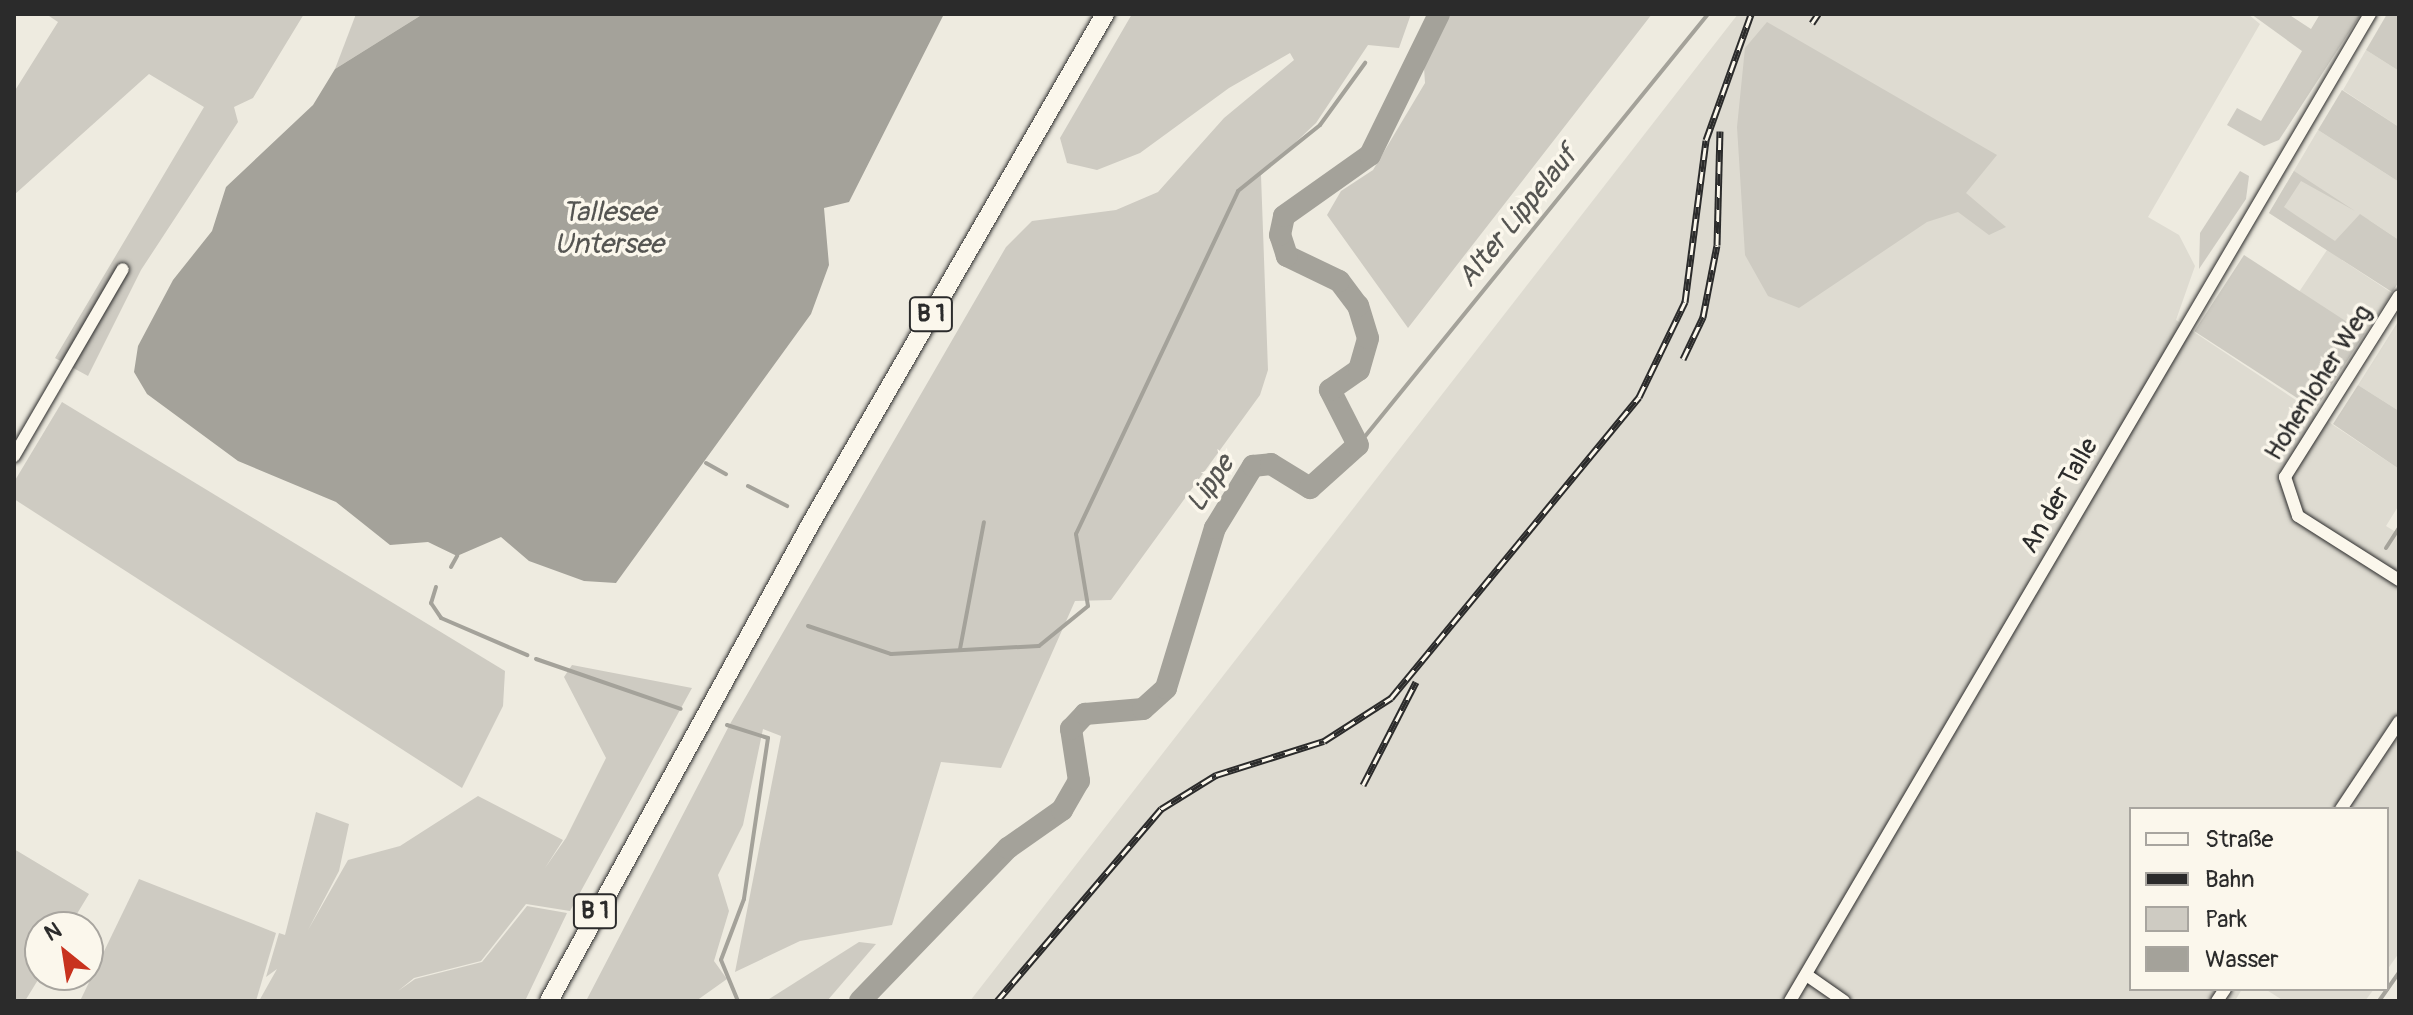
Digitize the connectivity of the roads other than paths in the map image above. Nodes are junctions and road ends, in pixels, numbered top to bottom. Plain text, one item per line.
1 (1105, 14) edge
2 (2370, 14) edge
3 (123, 269) dead end
4 (2399, 296) edge
5 (14, 456) edge
6 (2399, 580) edge
7 (2399, 722) edge
8 (2342, 807) edge
9 (1808, 976) junction
10 (549, 1001) edge
11 (1790, 1001) edge
12 (1844, 1001) edge

1 - 10 highway, B 1
2 - 9 street, An der Talle
3 - 5 street
4 - 6 street, Hohenloher Weg
7 - 8 street
9 - 11 street, An der Talle
9 - 12 street

